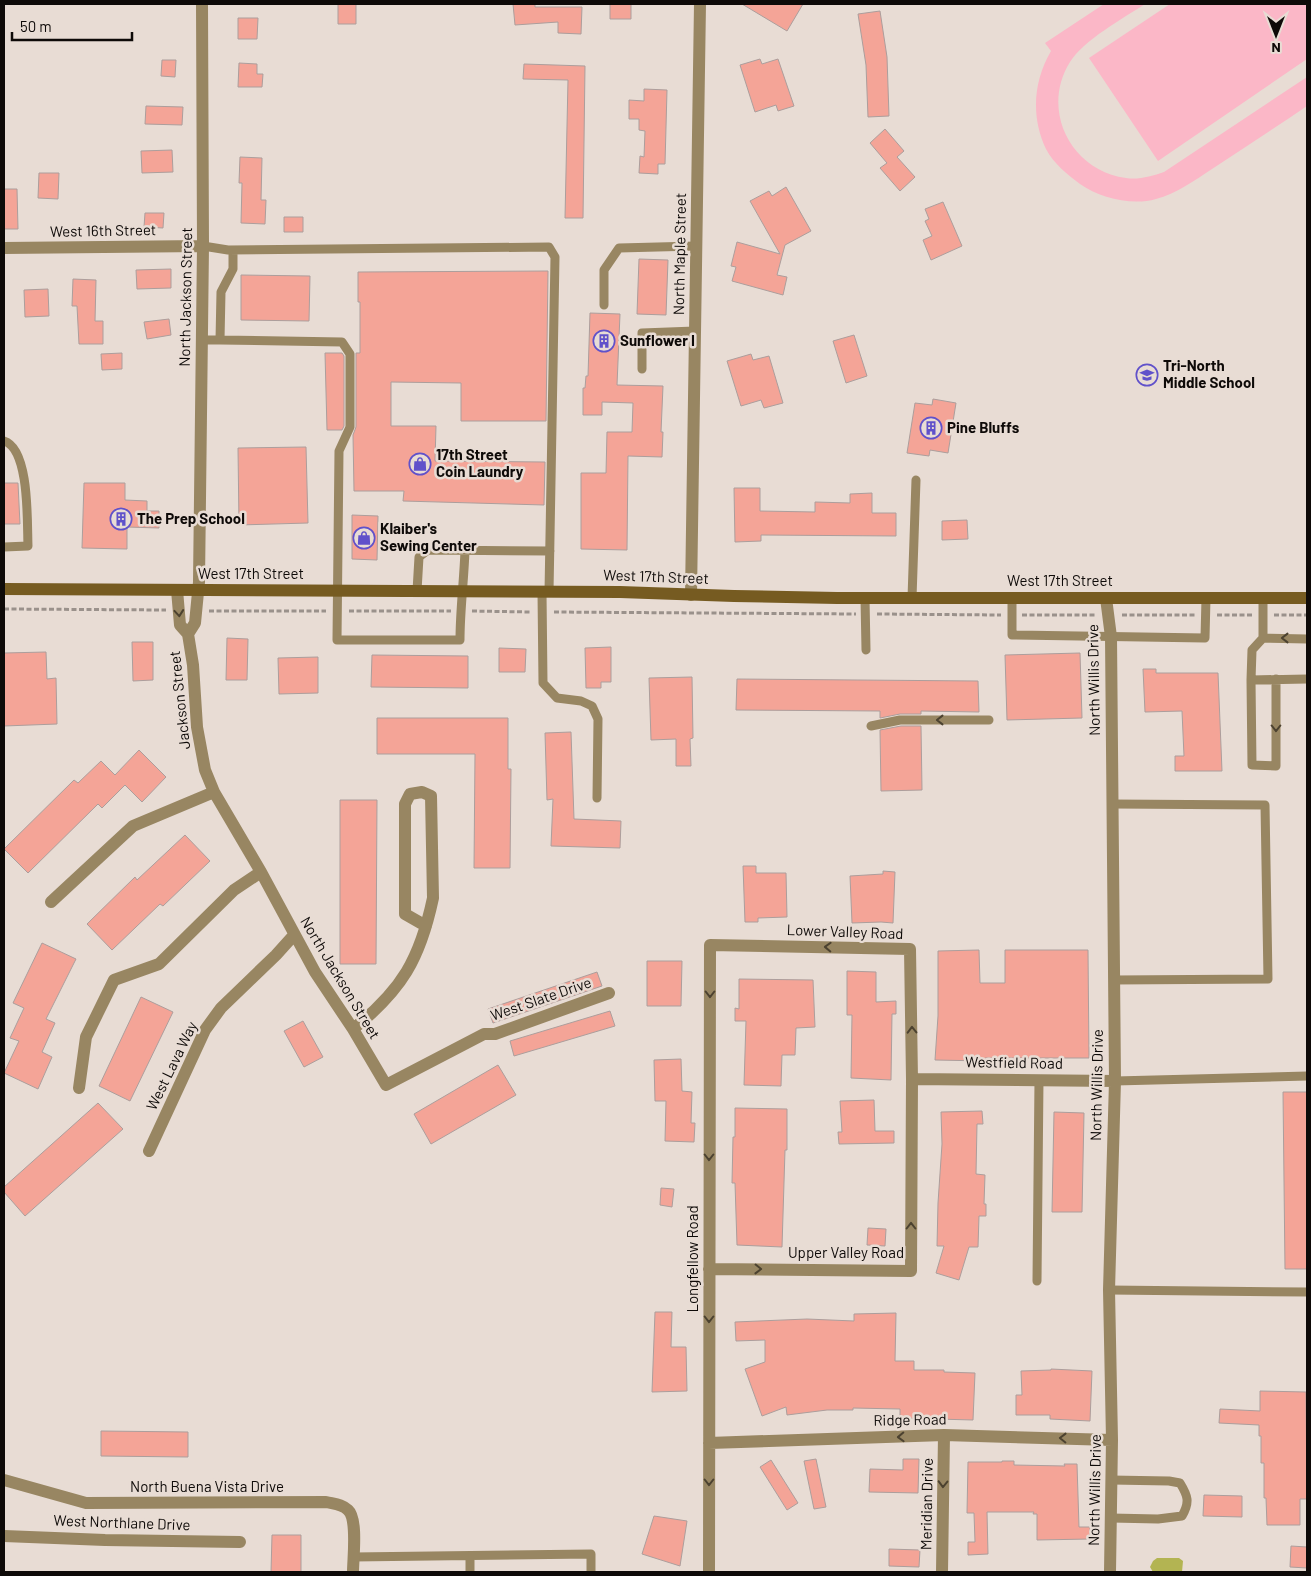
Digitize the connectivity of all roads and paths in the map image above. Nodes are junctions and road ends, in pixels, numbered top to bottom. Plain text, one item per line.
1 (202, 4) edge
2 (700, 4) edge
3 (203, 246) junction
4 (696, 246) junction
5 (4, 248) edge
6 (233, 250) junction
7 (604, 305) dead end
8 (695, 331) junction
9 (202, 340) junction
10 (220, 340) junction
11 (642, 369) dead end
12 (4, 441) edge
13 (916, 480) dead end
14 (4, 547) edge
15 (465, 550) junction
16 (550, 551) junction
17 (4, 589) edge
18 (177, 590) junction
19 (198, 590) junction
20 (337, 591) junction
21 (417, 591) junction
22 (464, 591) junction
23 (546, 592) junction
24 (691, 595) junction
25 (865, 598) junction
26 (912, 598) junction
27 (1012, 598) junction
28 (1106, 598) junction
29 (1206, 598) junction
30 (1263, 598) junction
31 (1307, 598) edge
32 (4, 609) edge
33 (172, 610) dead end
34 (205, 611) dead end
35 (337, 611) junction
36 (460, 612) junction
37 (542, 612) junction
38 (865, 614) junction
39 (1012, 615) junction
40 (1095, 615) dead end
41 (188, 634) junction
42 (1111, 637) junction
43 (1263, 638) junction
44 (1307, 638) edge
45 (866, 650) dead end
46 (1276, 679) junction
47 (1307, 679) edge
48 (1250, 680) junction
49 (989, 720) dead end
50 (871, 726) dead end
51 (214, 792) junction
52 (597, 798) dead end
53 (1112, 804) junction
54 (261, 872) junction
55 (51, 902) dead end
56 (426, 926) junction
57 (294, 935) junction
58 (710, 945) joint
59 (1114, 980) junction
60 (608, 993) dead end
61 (353, 1029) junction
62 (484, 1034) joint
63 (1307, 1076) edge
64 (912, 1078) junction
65 (1039, 1080) junction
66 (1115, 1081) junction
67 (79, 1088) dead end
68 (149, 1151) dead end
69 (709, 1269) junction
70 (1037, 1282) dead end
71 (1109, 1290) junction
72 (1307, 1292) edge
73 (944, 1435) junction
74 (1112, 1440) junction
75 (709, 1443) junction
76 (4, 1480) edge
77 (1111, 1480) junction
78 (1111, 1518) junction
79 (4, 1536) edge
80 (240, 1542) dead end
81 (470, 1556) junction
82 (353, 1557) junction
83 (353, 1572) edge
84 (470, 1572) edge
85 (591, 1572) edge
86 (709, 1572) edge
87 (942, 1572) edge
88 (1110, 1572) edge

1 - 3 street, North Jackson Street
2 - 4 street, North Maple Street
3 - 5 street, West 16th Street
3 - 6 lane
3 - 9 street, North Jackson Street
4 - 7 lane
4 - 8 street, North Maple Street
6 - 10 lane
6 - 16 lane
8 - 11 lane
8 - 24 street, North Maple Street
9 - 10 lane
9 - 19 street, North Jackson Street
10 - 20 lane
12 - 14 lane
13 - 26 lane
15 - 16 lane
15 - 21 lane
15 - 22 lane
16 - 23 lane
17 - 18 main road, West 17th Street
18 - 19 main road, West 17th Street
18 -> 41 street, Jackson Street
19 - 20 main road, West 17th Street
19 - 41 street, Jackson Street
20 - 21 main road, West 17th Street
20 - 35 lane
21 - 22 main road, West 17th Street
22 - 23 main road, West 17th Street
22 - 36 lane
23 - 24 main road, West 17th Street
23 - 37 lane
24 - 25 main road, West 17th Street
25 - 26 main road, West 17th Street
25 - 38 lane
26 - 27 main road, West 17th Street
27 - 28 main road, West 17th Street
27 - 39 lane
28 - 29 main road, West 17th Street
28 - 42 street, North Willis Drive
29 - 30 main road, West 17th Street
29 - 42 lane
30 - 31 main road, West 17th Street
30 - 43 lane
32 - 33 path
34 - 35 path
35 - 36 path
35 - 36 lane
36 - 37 path
37 - 38 path
37 - 52 lane
38 - 39 path
38 - 45 lane
39 - 40 path
39 - 42 lane
41 - 51 street, Jackson Street
42 - 53 street, North Willis Drive
44 -> 43 lane
43 - 48 lane
46 - 47 lane
46 - 48 lane
46 -> 48 lane
49 -> 50 lane
51 - 54 street, North Jackson Street
51 - 55 street
53 - 59 street, North Willis Drive
53 - 59 lane
54 - 57 street, North Jackson Street
54 - 67 street
56 - 56 street
56 - 61 street
57 - 61 street, North Jackson Street
57 - 68 street, West Lava Way
64 -> 58 street, Lower Valley Road
58 -> 69 street, Longfellow Road
59 - 66 street, North Willis Drive
60 - 62 street, West Slate Drive
61 - 62 street, North Jackson Street
63 - 66 lane
64 - 65 street, Westfield Road
69 -> 64 street, Upper Valley Road
65 - 66 street, Westfield Road
65 - 70 lane
66 - 71 street, North Willis Drive
69 -> 75 street, Longfellow Road
71 - 72 lane
71 - 74 street, North Willis Drive
74 -> 73 street, Ridge Road
73 -> 75 street, Ridge Road
73 -> 87 street, Meridian Drive
74 - 77 street, North Willis Drive
75 -> 86 street, Longfellow Road
76 - 82 street, North Buena Vista Drive
77 - 78 street, North Willis Drive
77 - 78 lane
78 - 88 street, North Willis Drive
79 - 80 street, West Northlane Drive
81 - 82 lane
81 - 84 lane
81 - 85 lane
82 - 83 street, North Buena Vista Drive

